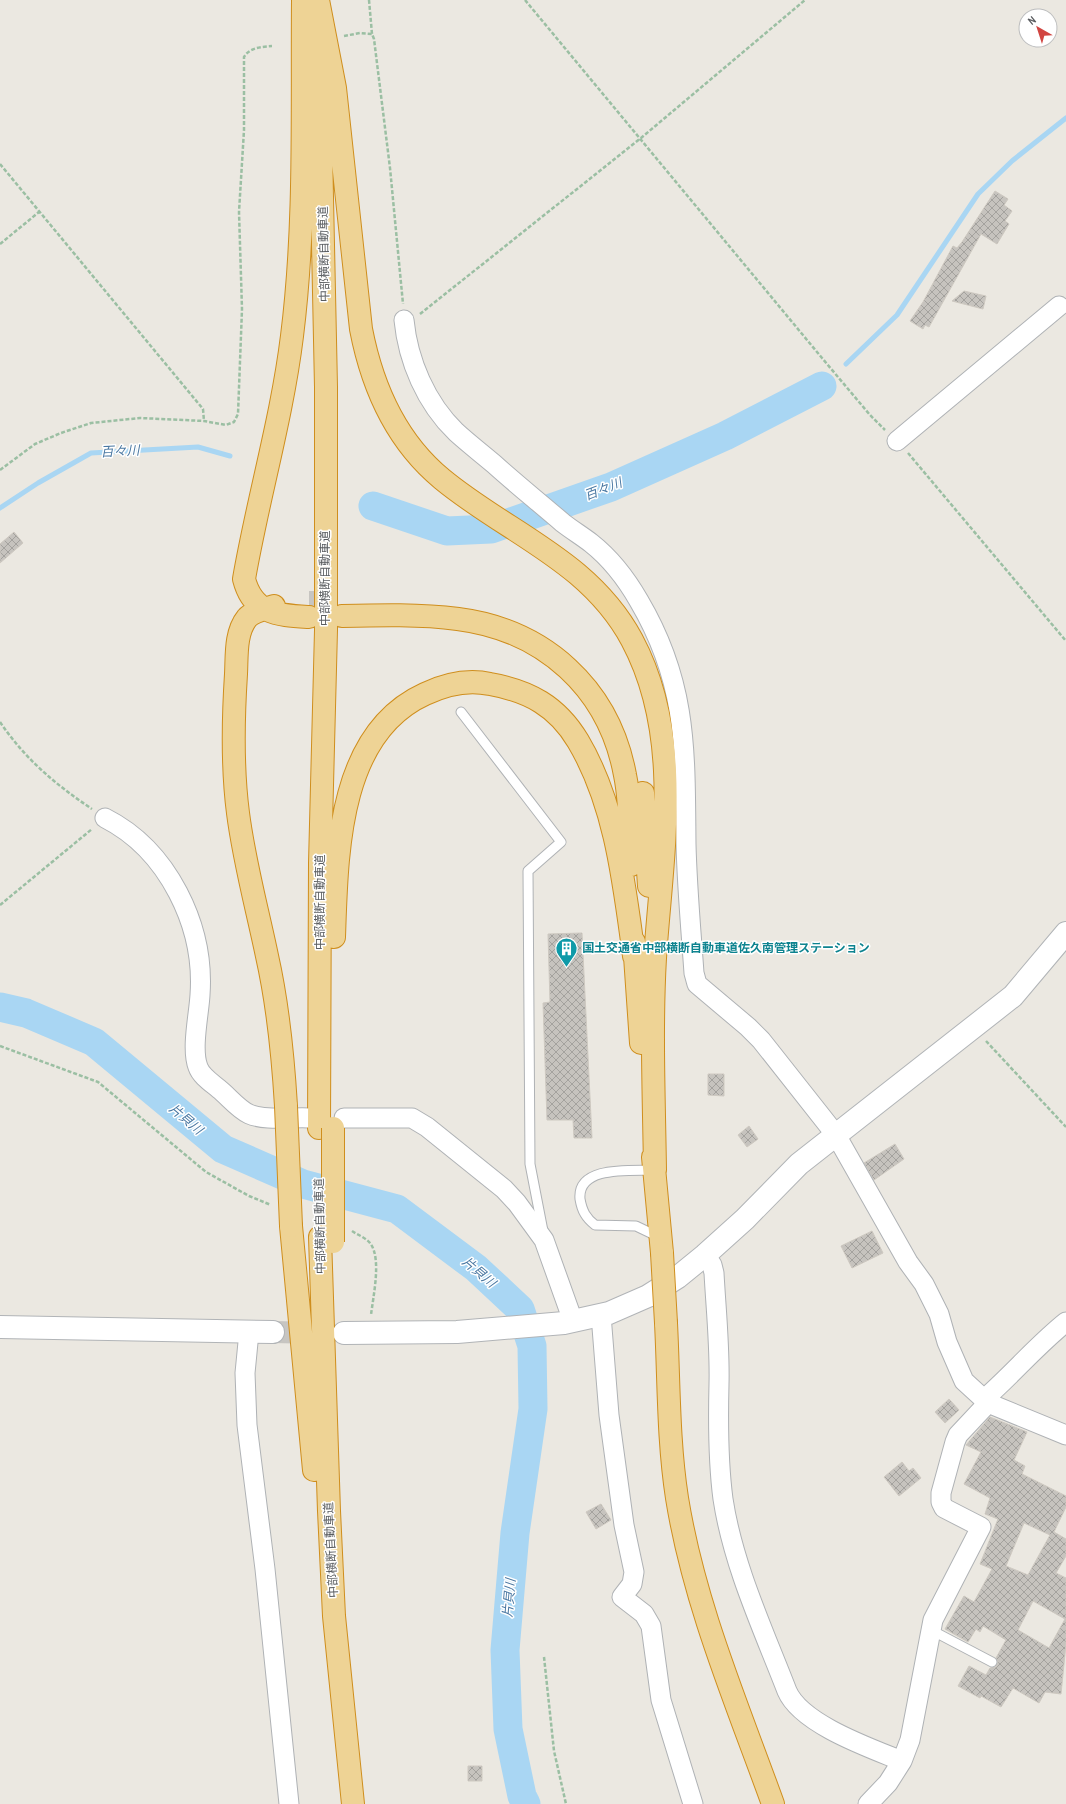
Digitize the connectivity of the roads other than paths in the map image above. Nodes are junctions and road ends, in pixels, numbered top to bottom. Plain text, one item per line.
1 (303, 0) edge
2 (310, 0) edge
3 (318, 0) edge
4 (1059, 306) dead end
5 (404, 320) road end
6 (898, 441) road end
7 (264, 609) junction
8 (309, 609) tunnel mouth
9 (342, 609) tunnel mouth
10 (461, 712) dead end
11 (105, 818) road end
12 (1066, 933) edge
13 (645, 958) junction
14 (326, 1123) junction
15 (836, 1135) junction
16 (655, 1170) junction
17 (544, 1240) junction
18 (660, 1246) junction
19 (705, 1256) junction
20 (601, 1315) junction
21 (568, 1322) junction
22 (1066, 1322) edge
23 (0, 1328) edge
24 (249, 1332) junction
25 (273, 1332) tunnel mouth
26 (344, 1333) tunnel mouth
27 (985, 1402) junction
28 (1066, 1435) edge
29 (334, 1616) junction
30 (931, 1630) junction
31 (992, 1662) dead end
32 (902, 1761) junction
33 (289, 1804) edge
34 (353, 1804) edge
35 (693, 1804) edge
36 (773, 1804) edge
37 (868, 1804) edge

1 - 7 highway
2 - 14 highway, 中部横断自動車道
3 - 13 highway
4 - 6 street
5 - 15 street
7 - 8 highway
7 - 29 highway, bridge
9 - 13 highway
10 - 17 lane
11 - 14 street
12 - 15 street
13 - 14 highway
13 - 16 highway
14 - 17 street
14 - 29 highway, 中部横断自動車道
15 - 19 street
15 - 27 street
16 - 18 highway
16 - 18 lane
17 - 21 street
18 - 36 highway, bridge
19 - 20 street
19 - 32 street
20 - 21 street
20 - 35 street
21 - 26 street
22 - 27 street
23 - 24 street
24 - 25 street
24 - 33 street
27 - 28 street
27 - 30 street
29 - 34 highway, 中部横断自動車道
30 - 31 lane
30 - 32 street
32 - 37 street

